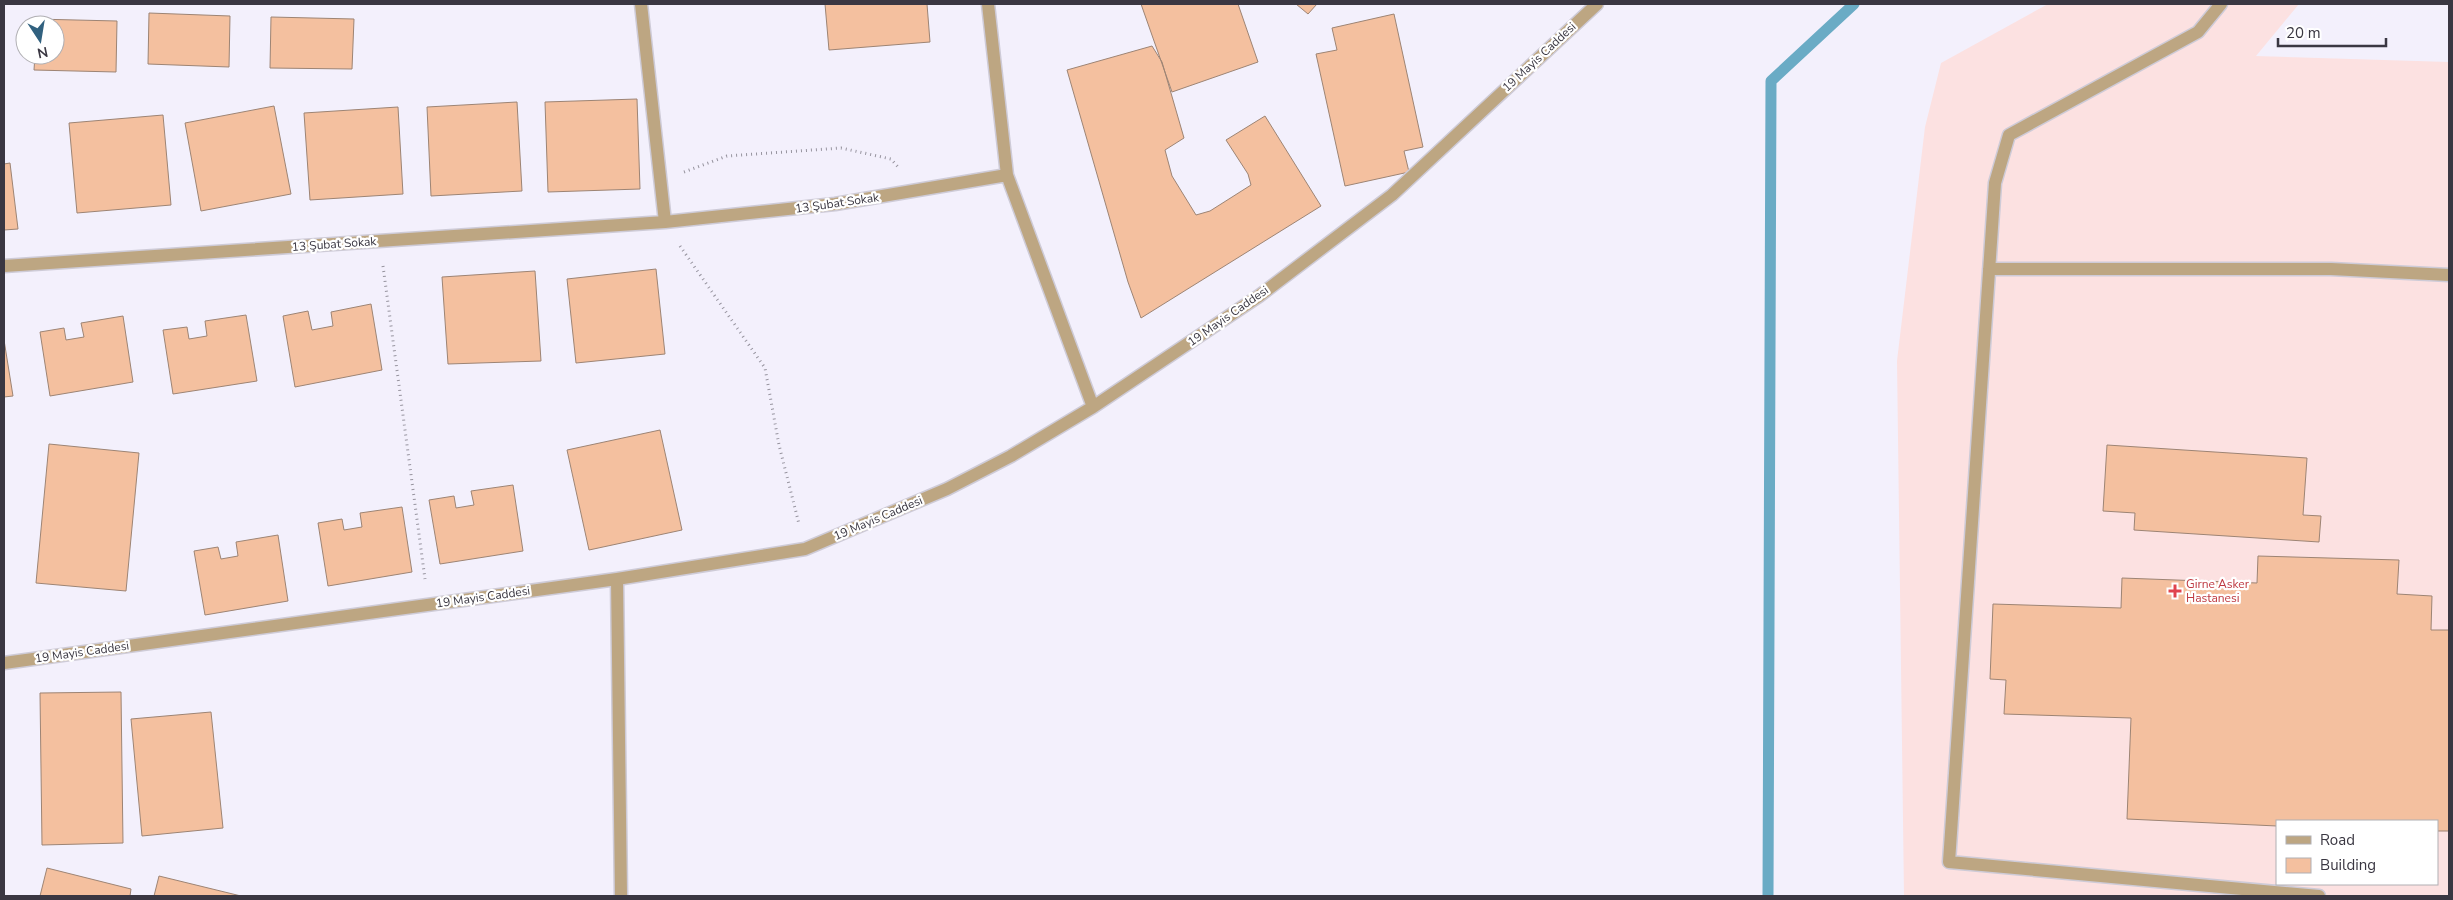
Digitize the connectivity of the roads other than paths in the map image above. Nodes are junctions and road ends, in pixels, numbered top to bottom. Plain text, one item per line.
1 (641, 4) edge
2 (988, 4) edge
3 (1597, 4) edge
4 (2222, 4) edge
5 (1007, 175) junction
6 (665, 222) junction
7 (4, 266) edge
8 (1989, 269) junction
9 (2449, 275) edge
10 (1093, 407) junction
11 (617, 579) junction
12 (4, 663) edge
13 (621, 896) edge
14 (2319, 896) edge

1 - 6 street
2 - 5 street
3 - 10 street, 19 Mayis Caddesi
4 - 8 street
5 - 6 street, 13 Şubat Sokak
5 - 10 street
6 - 7 street, 13 Şubat Sokak
8 - 9 street
8 - 14 street
10 - 11 street, 19 Mayis Caddesi
11 - 12 street, 19 Mayis Caddesi
11 - 13 street

